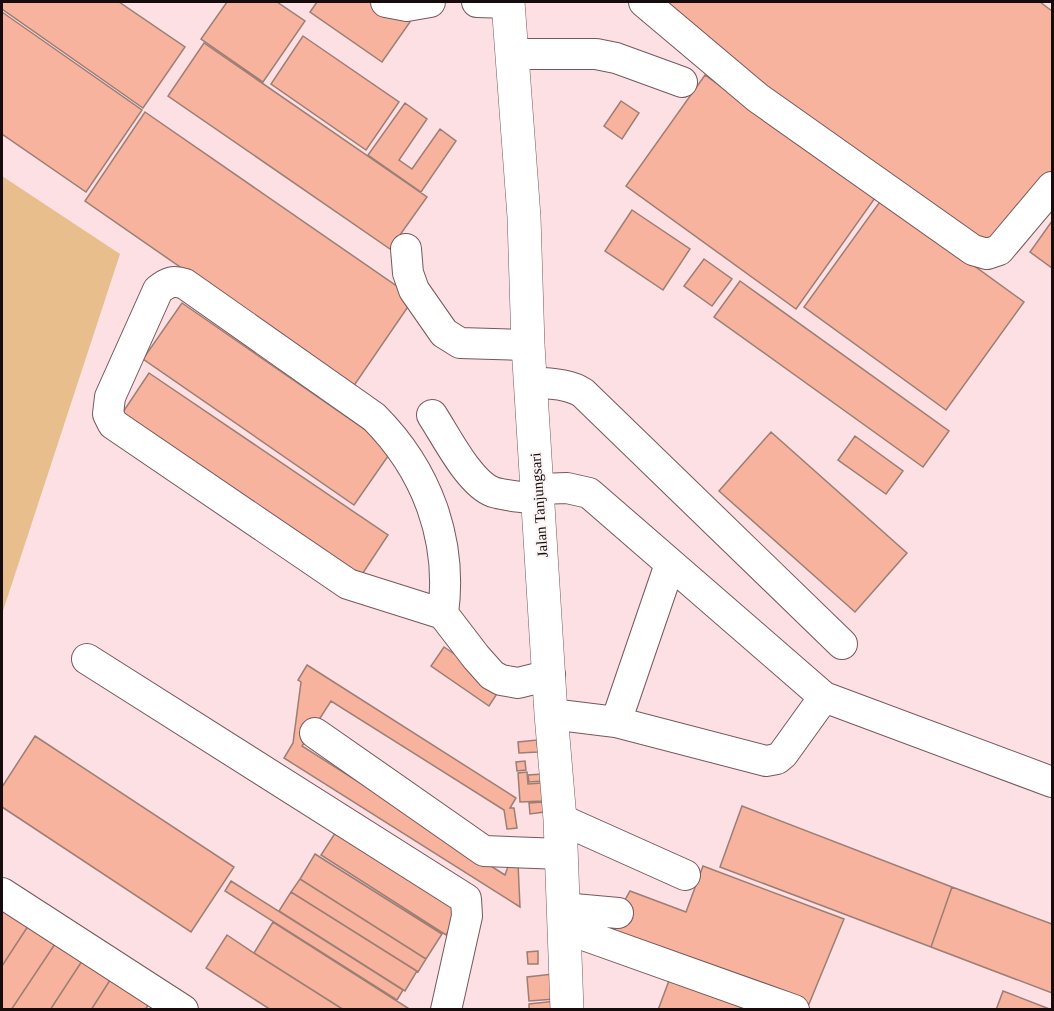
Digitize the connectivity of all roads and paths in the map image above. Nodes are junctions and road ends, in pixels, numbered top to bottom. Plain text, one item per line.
1 (386, 2) edge
2 (430, 2) edge
3 (498, 2) edge
4 (644, 2) edge
5 (512, 54) junction
6 (682, 82) dead end
7 (1053, 187) edge
8 (406, 249) dead end
9 (528, 345) junction
10 (531, 382) junction
11 (432, 415) dead end
12 (539, 494) junction
13 (670, 564) junction
14 (443, 614) junction
15 (842, 644) dead end
16 (87, 659) dead end
17 (549, 675) junction
18 (824, 697) junction
19 (551, 714) junction
20 (616, 722) junction
21 (315, 733) dead end
22 (1053, 782) edge
23 (560, 819) junction
24 (562, 854) junction
25 (685, 875) dead end
26 (2, 893) edge
27 (618, 913) dead end
28 (564, 918) junction
29 (183, 1010) edge
30 (446, 1010) edge
31 (567, 1010) edge
32 (794, 1010) edge

1 - 2 lane
3 - 5 main road, Jalan Tanjungsari
4 - 7 lane
5 - 6 lane
5 - 9 main road, Jalan Tanjungsari
8 - 9 lane
9 - 10 main road, Jalan Tanjungsari
10 - 12 main road, Jalan Tanjungsari
10 - 15 lane
11 - 12 lane
12 - 13 lane
12 - 17 main road, Jalan Tanjungsari
13 - 18 lane
13 - 20 lane
14 - 14 lane
14 - 17 lane
16 - 30 lane
17 - 19 main road, Jalan Tanjungsari
18 - 20 lane
18 - 22 lane
19 - 20 lane
19 - 23 main road, Jalan Tanjungsari
21 - 24 lane
23 - 24 main road, Jalan Tanjungsari
23 - 25 lane
24 - 28 main road, Jalan Tanjungsari
26 - 29 lane
27 - 28 lane
28 - 31 main road, Jalan Tanjungsari
28 - 32 lane

